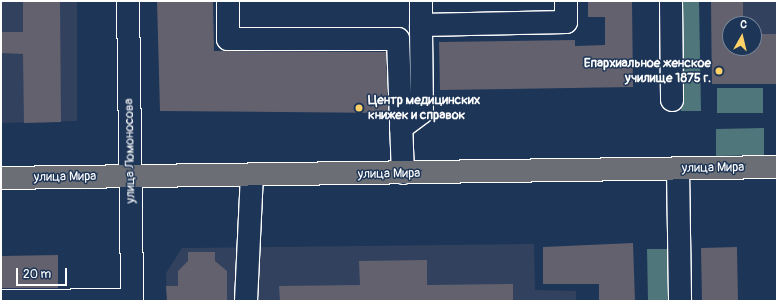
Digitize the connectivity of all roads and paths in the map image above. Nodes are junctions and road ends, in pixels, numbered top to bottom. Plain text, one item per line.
1 (128, 1) edge
2 (228, 1) edge
3 (421, 1) edge
4 (566, 1) edge
5 (670, 1) edge
6 (421, 25) junction
7 (672, 100) dead end
8 (401, 128) junction
9 (777, 167) edge
10 (678, 169) junction
11 (402, 174) junction
12 (252, 175) junction
13 (130, 176) junction
14 (1, 178) edge
15 (132, 300) edge
16 (1, 301) edge
17 (246, 301) edge
18 (680, 301) edge

1 - 13 street, улица Ломоносова
2 - 8 street
3 - 6 street
4 - 6 street
5 - 7 street
6 - 8 street
8 - 11 street
9 - 10 main road, улица Мира
10 - 11 main road, улица Мира
10 - 18 street
11 - 12 main road, улица Мира
12 - 13 main road, улица Мира
12 - 17 street
13 - 14 main road, улица Мира
13 - 15 street, улица Ломоносова
15 - 16 street

